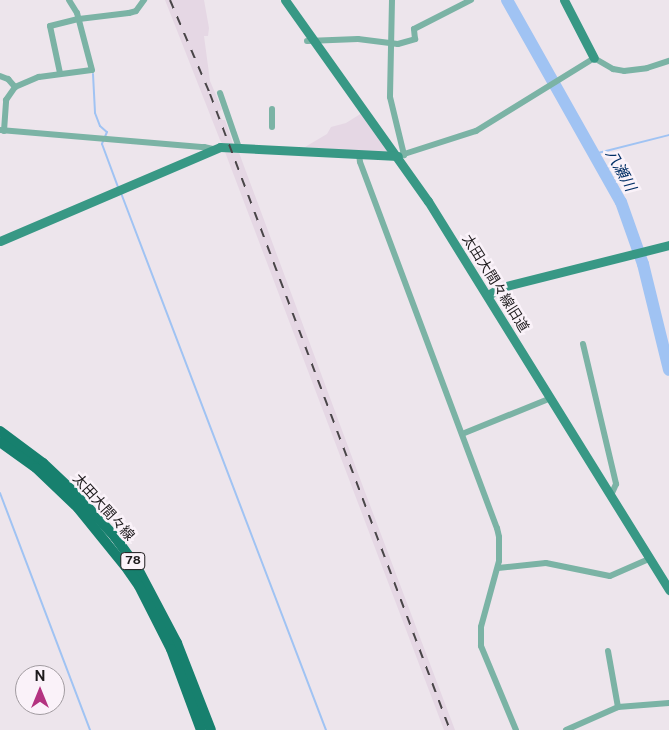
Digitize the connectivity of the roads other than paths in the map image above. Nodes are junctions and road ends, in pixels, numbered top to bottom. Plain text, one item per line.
1 (69, 0) edge
2 (144, 0) edge
3 (286, 0) edge
4 (392, 0) edge
5 (471, 0) edge
6 (564, 0) edge
7 (79, 19) junction
8 (311, 40) junction
9 (390, 44) junction
10 (594, 58) junction
11 (669, 61) edge
12 (60, 73) junction
13 (0, 76) edge
14 (15, 87) junction
15 (220, 93) dead end
16 (272, 109) dead end
17 (272, 127) dead end
18 (2, 130) edge
19 (239, 148) junction
20 (213, 149) junction
21 (359, 154) junction
22 (401, 156) junction
23 (0, 241) edge
24 (669, 245) edge
25 (488, 295) junction
26 (583, 344) dead end
27 (551, 398) junction
28 (0, 431) edge
29 (462, 434) junction
30 (0, 442) edge
31 (611, 495) junction
32 (650, 559) junction
33 (498, 568) junction
34 (669, 590) edge
35 (608, 651) dead end
36 (669, 703) edge
37 (618, 707) junction
38 (201, 730) edge
39 (211, 730) edge
40 (516, 730) edge
41 (566, 730) edge

1 - 7 street
2 - 7 street
3 - 8 street, 太田大間々線旧道
4 - 9 street
5 - 9 street
6 - 10 street
7 - 12 street
7 - 12 street
8 - 9 street
8 - 22 street, 太田大間々線旧道
9 - 22 street
10 - 11 street
10 - 22 street
12 - 14 street
13 - 14 street
14 - 18 street
15 - 19 street
16 - 17 street
18 - 20 street
19 - 20 street
19 - 21 street
20 - 23 street
21 - 22 street
21 - 29 street
22 - 25 street, 太田大間々線旧道
24 - 25 street
25 - 27 street, 太田大間々線旧道
26 - 31 street
27 - 29 street
27 - 31 street, 太田大間々線旧道
28 - 39 main road, 太田大間々線 / 78
29 - 33 street
30 - 38 main road, 太田大間々線 / 78
31 - 32 street, 太田大間々線旧道
32 - 33 street
32 - 34 street, 太田大間々線旧道
33 - 40 street
35 - 37 street
36 - 37 street
37 - 41 street

